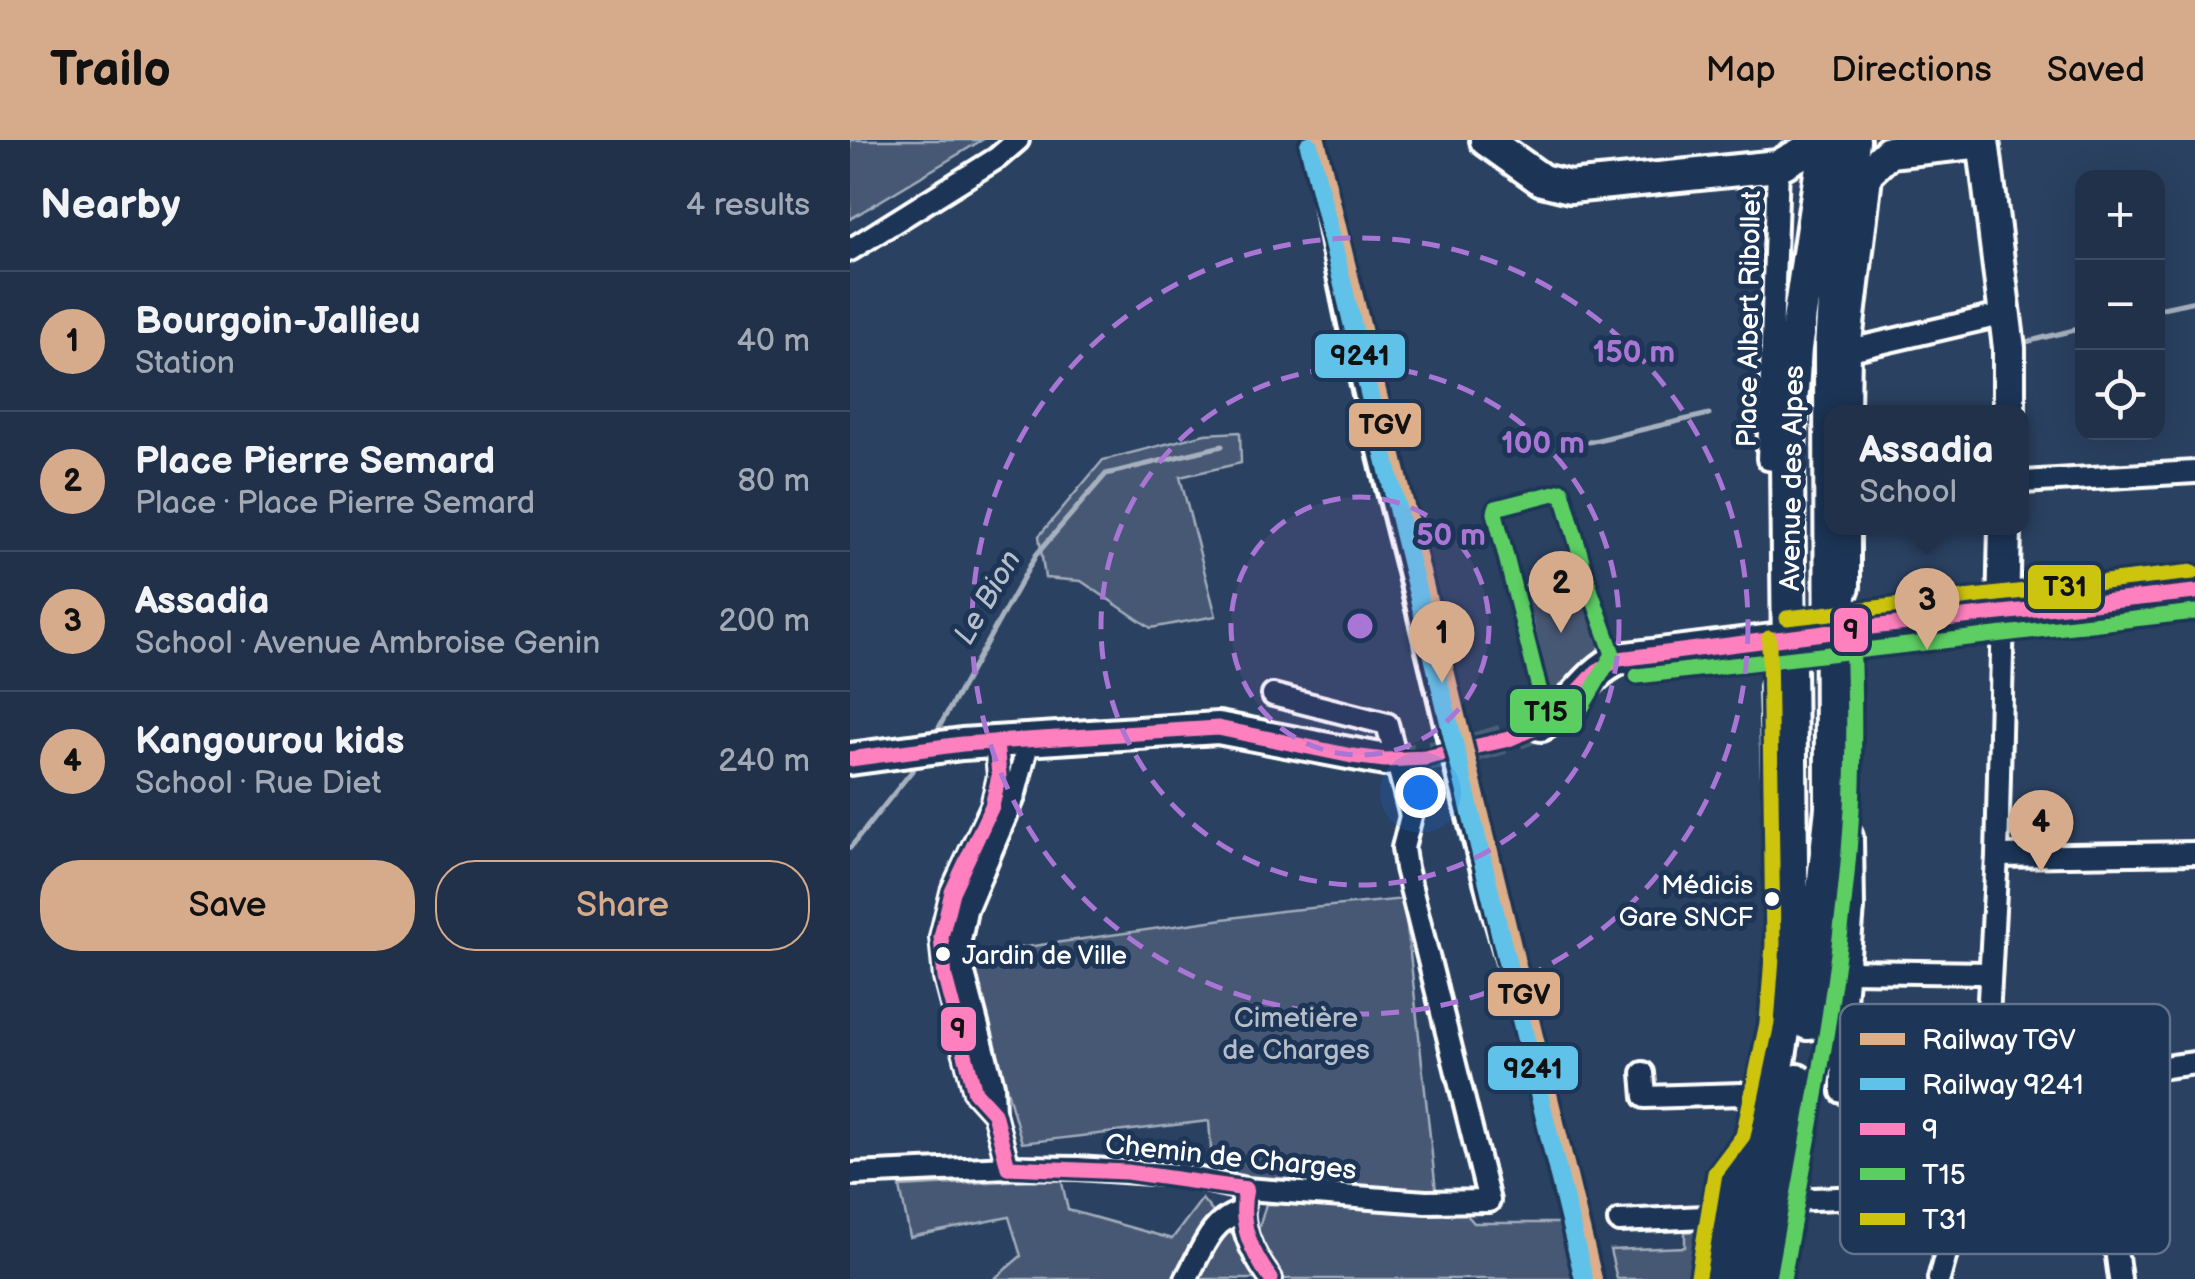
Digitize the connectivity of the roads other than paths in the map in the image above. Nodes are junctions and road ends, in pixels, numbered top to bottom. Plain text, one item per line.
1 (1018, 140) edge
2 (1486, 140) edge
3 (1826, 140) edge
4 (1853, 140) edge
5 (1990, 141) edge
6 (1861, 162) edge
7 (1783, 164) junction
8 (850, 250) edge
9 (2005, 314) junction
10 (1850, 350) junction
11 (1831, 405) edge
12 (1849, 405) edge
13 (2009, 405) edge
14 (1787, 462) junction
15 (2195, 472) edge
16 (2029, 482) edge
17 (1832, 535) edge
18 (1849, 535) edge
19 (2005, 535) edge
20 (2195, 592) edge
21 (2003, 612) junction
22 (1832, 632) junction
23 (1789, 638) junction
24 (1273, 696) dead end
25 (1541, 725) tunnel mouth
26 (1029, 740) junction
27 (996, 742) junction
28 (850, 759) edge
29 (1385, 760) tunnel mouth
30 (1832, 794) junction
31 (2195, 853) edge
32 (1998, 856) junction
33 (1849, 971) junction
34 (1990, 973) junction
35 (1845, 1004) edge
36 (1988, 1004) edge
37 (2195, 1063) edge
38 (2170, 1066) edge
39 (1642, 1073) dead end
40 (1761, 1094) junction
41 (994, 1113) junction
42 (1761, 1145) junction
43 (1008, 1168) junction
44 (852, 1173) edge
45 (1246, 1189) junction
46 (1840, 1198) edge
47 (1241, 1212) junction
48 (1726, 1216) junction
49 (1618, 1221) dead end
50 (1946, 1254) edge
51 (2117, 1254) edge
52 (1186, 1279) edge
53 (1271, 1279) edge
54 (1718, 1279) edge
55 (1738, 1279) edge
56 (1763, 1279) edge
57 (1939, 1279) edge
58 (2120, 1279) edge

1 - 8 street
2 - 7 street
3 - 6 main road, Avenue des Alpes
3 - 7 street
4 - 6 main road, Avenue des Alpes
5 - 6 street
5 - 9 street
6 - 7 street
6 - 10 street, Avenue des Alpes
6 - 11 main road, Avenue des Alpes
6 - 14 main road, Avenue des Alpes
7 - 14 street, Place Albert Ribollet
9 - 10 street
9 - 13 street
10 - 12 street, Avenue des Alpes
14 - 23 main road, Avenue des Alpes
15 - 16 street
17 - 22 main road, Avenue des Alpes
18 - 22 street, Avenue des Alpes
19 - 21 street
20 - 21 main road
21 - 22 main road
21 - 32 street
22 - 23 main road
22 - 30 main road, Avenue des Alpes
23 - 25 street
23 - 30 main road, Avenue des Alpes
23 - 40 main road, Avenue des Alpes
24 - 45 street, Chemin de Charges
26 - 27 street
26 - 29 street
26 - 41 street
27 - 28 street
27 - 41 street
30 - 33 street, Avenue des Alpes
30 - 56 main road, Avenue des Alpes
31 - 32 street
32 - 34 street
33 - 34 street
33 - 35 street, Avenue des Alpes
34 - 36 street
37 - 38 street
39 - 40 street
40 - 42 main road, Avenue des Alpes
41 - 43 street
42 - 48 street
42 - 55 main road, Avenue des Alpes
43 - 44 street, Chemin de Charges
43 - 45 street, Chemin de Charges
45 - 47 street
46 - 56 street
47 - 52 street
47 - 53 street
48 - 49 street
48 - 54 street
50 - 57 street
51 - 58 street

